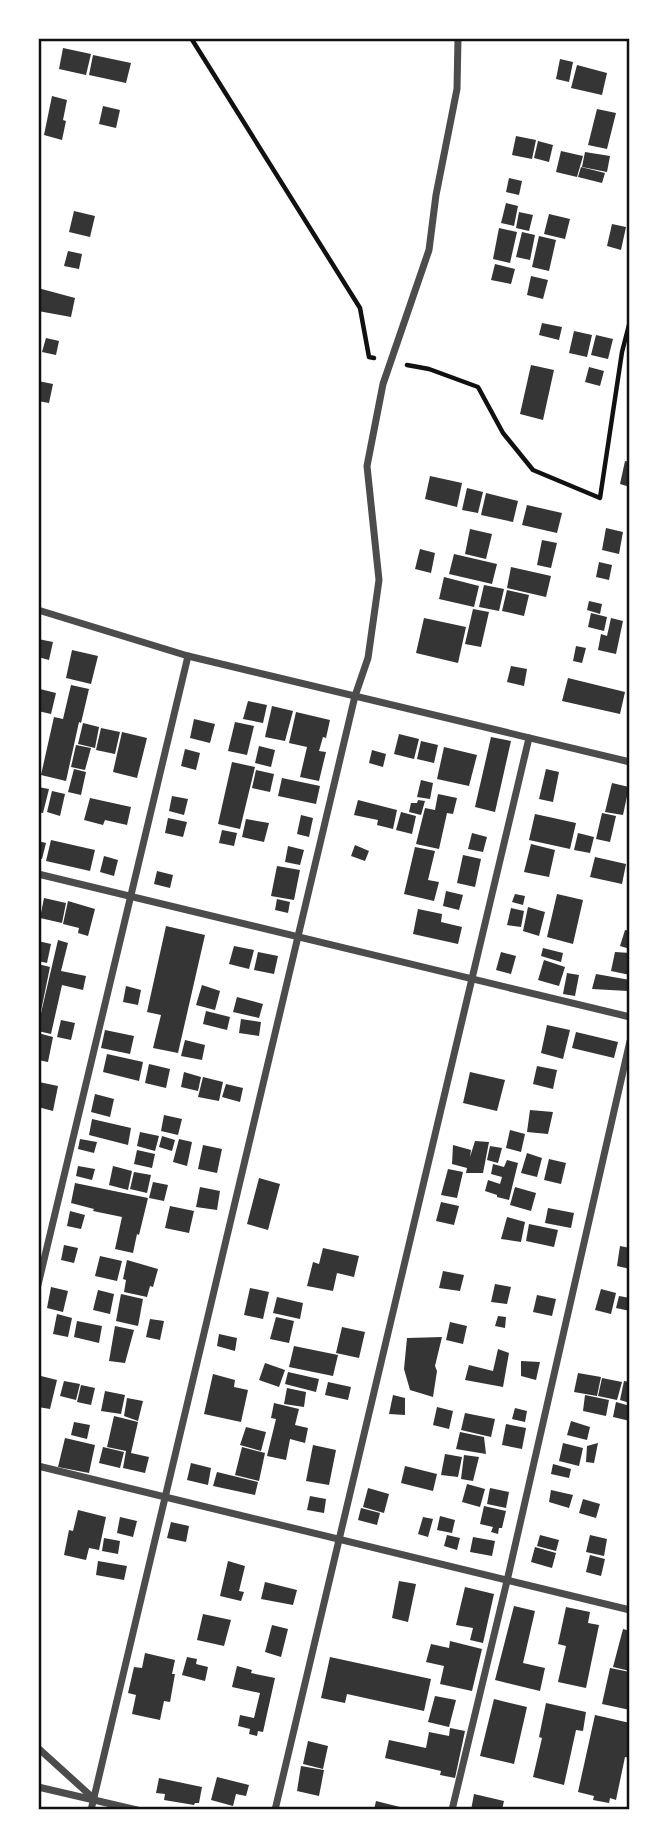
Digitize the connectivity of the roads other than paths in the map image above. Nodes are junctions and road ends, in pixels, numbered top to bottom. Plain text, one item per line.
1 (458, 38) edge
2 (38, 610) edge
3 (188, 656) junction
4 (355, 696) junction
5 (529, 738) junction
6 (629, 762) edge
7 (38, 874) edge
8 (131, 896) junction
9 (298, 937) junction
10 (472, 979) junction
11 (629, 1017) edge
12 (629, 1041) edge
13 (38, 1285) edge
14 (38, 1466) edge
15 (165, 1497) junction
16 (339, 1539) junction
17 (507, 1581) junction
18 (629, 1610) edge
19 (38, 1748) edge
20 (38, 1787) edge
21 (94, 1800) junction
22 (92, 1810) edge
23 (137, 1810) edge
24 (275, 1810) edge
25 (452, 1810) edge

1 - 4 street
2 - 3 street
3 - 4 street
3 - 8 street
4 - 5 street
4 - 9 street
5 - 6 street
5 - 10 street
7 - 8 street
8 - 9 street
8 - 13 street
9 - 10 street
9 - 15 street
10 - 11 street
10 - 16 street
12 - 17 street
14 - 15 street
15 - 16 street
15 - 21 street
16 - 17 street
16 - 24 street
17 - 18 street
17 - 25 street
19 - 21 street
20 - 21 street
21 - 22 street
21 - 23 street

